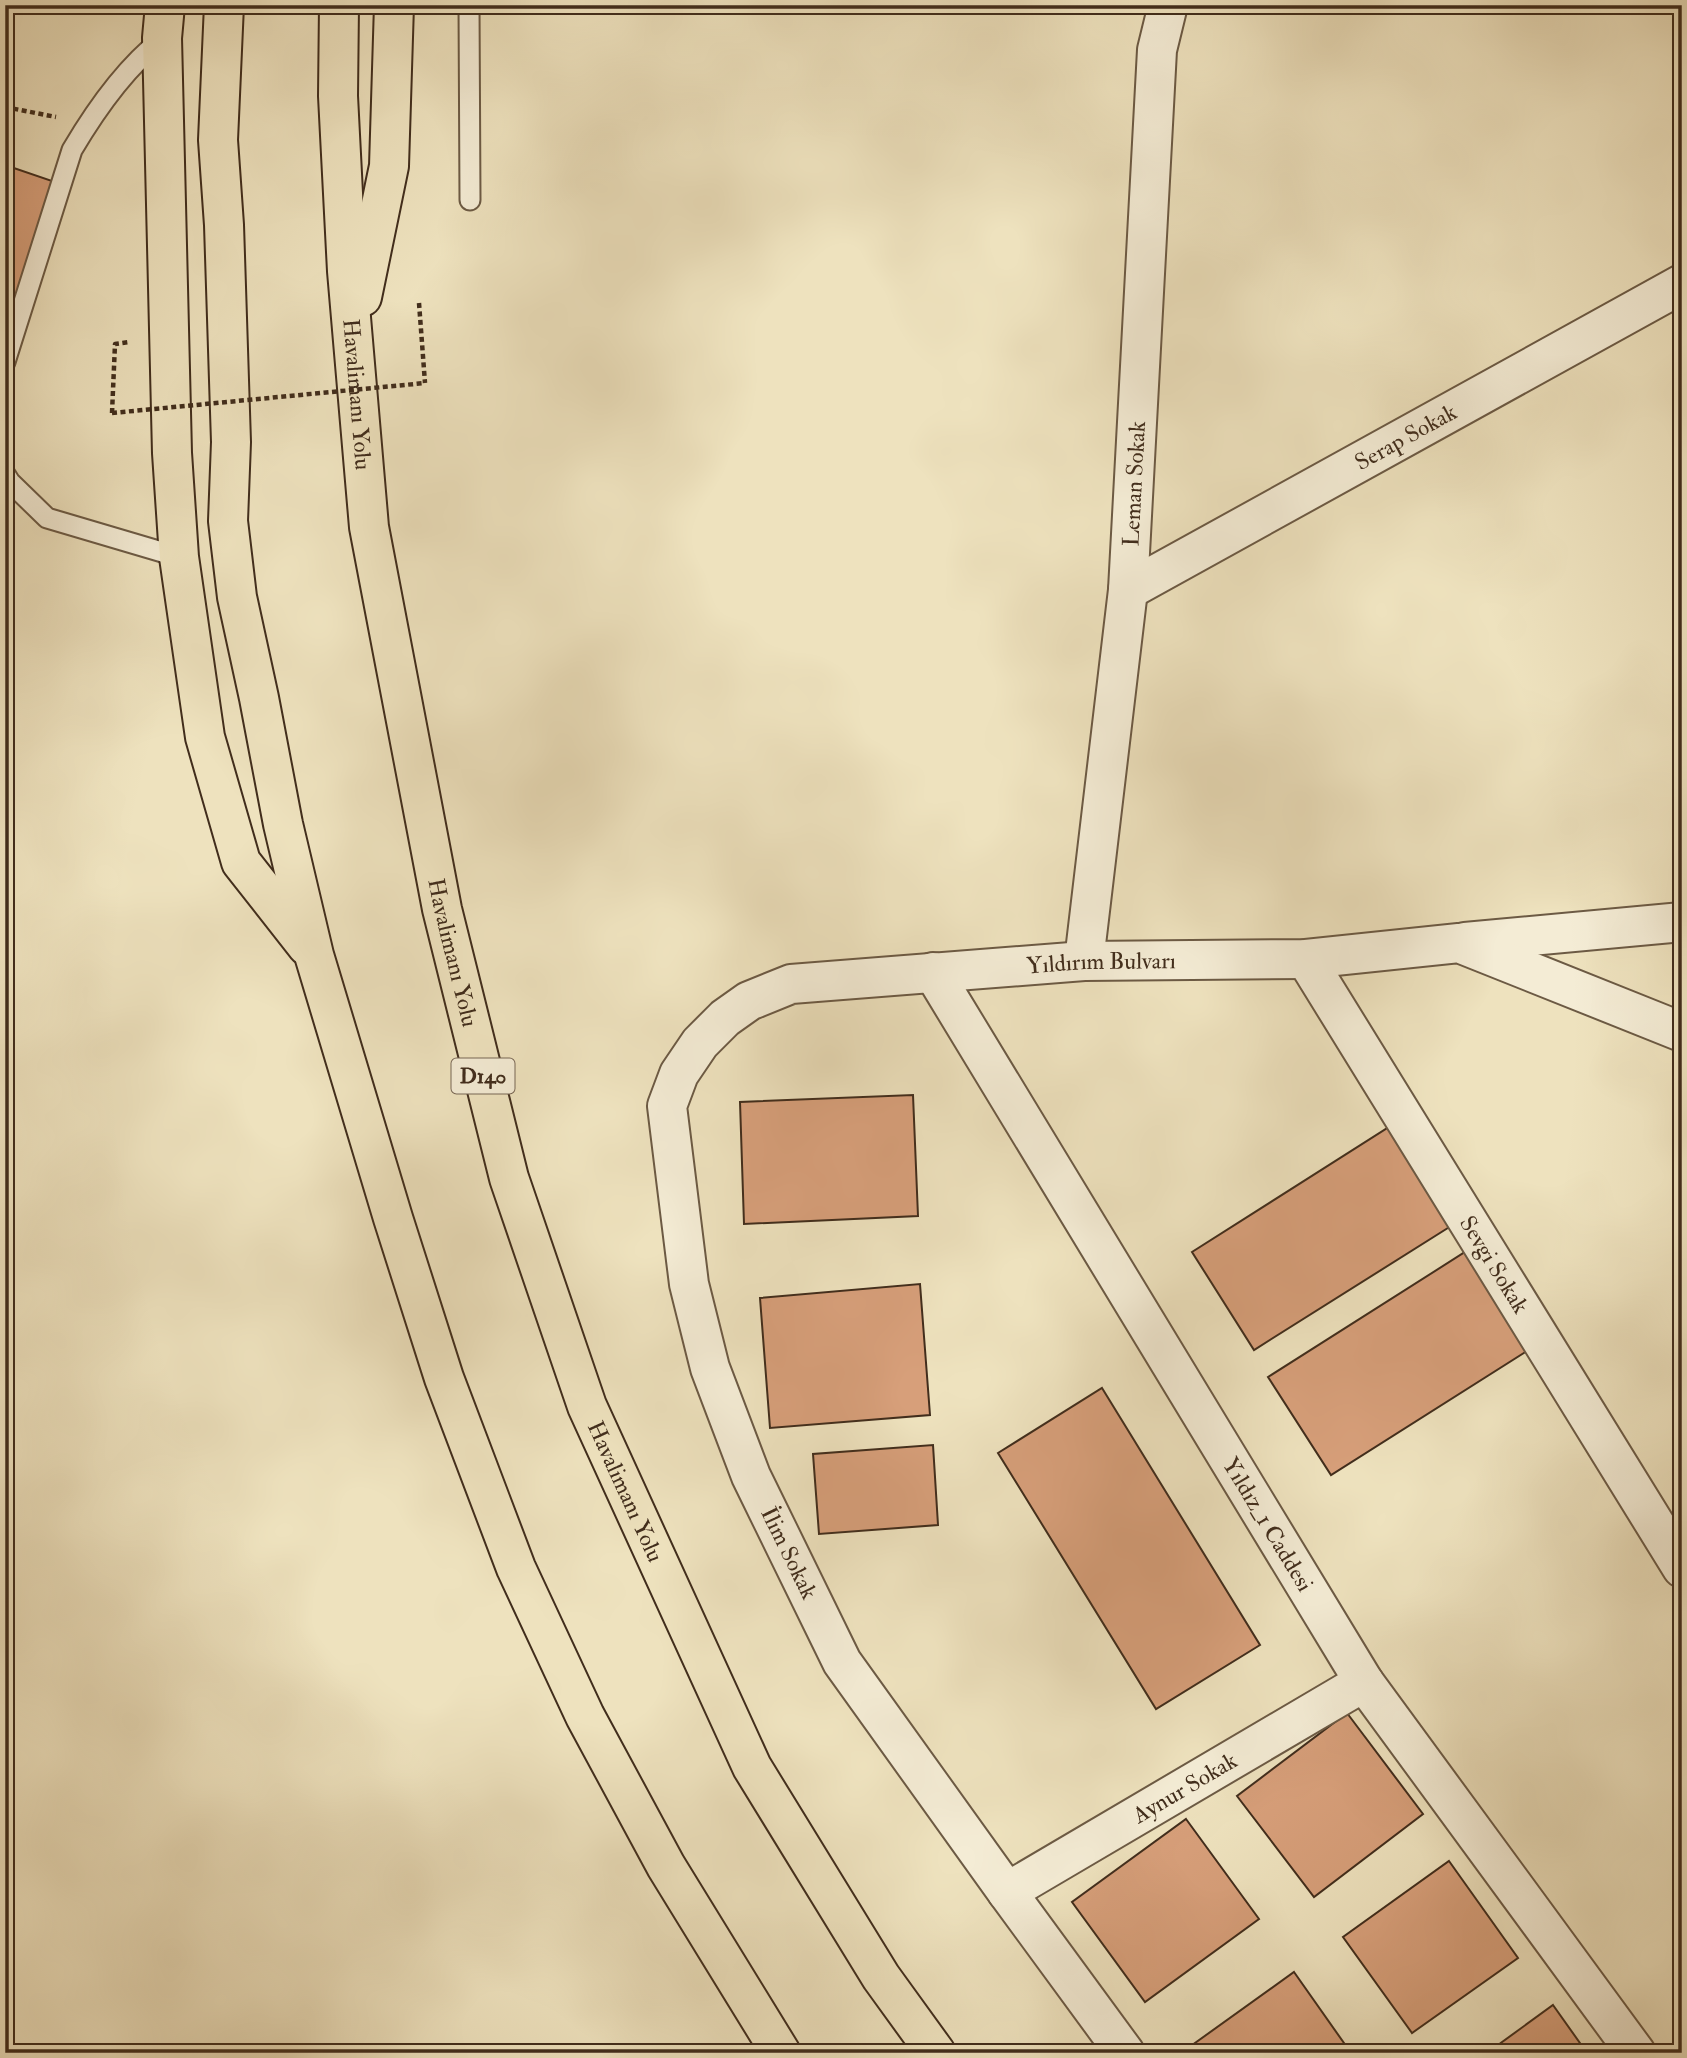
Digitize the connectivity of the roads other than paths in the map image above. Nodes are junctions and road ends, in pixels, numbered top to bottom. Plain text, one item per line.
1 (224, 5) edge
2 (339, 5) edge
3 (394, 5) edge
4 (469, 5) edge
5 (1168, 5) edge
6 (164, 22) edge
7 (470, 200) dead end
8 (1682, 284) edge
9 (352, 340) junction
10 (5, 362) edge
11 (5, 474) edge
12 (179, 557) junction
13 (1128, 590) junction
14 (1682, 922) edge
15 (1459, 943) junction
16 (314, 955) junction
17 (1306, 959) junction
18 (1084, 961) junction
19 (933, 972) junction
20 (749, 1001) joint
21 (1682, 1032) edge
22 (1682, 1568) edge
23 (1364, 1682) junction
24 (1007, 1892) junction
25 (781, 2053) edge
26 (936, 2053) edge
27 (1125, 2053) edge
28 (1636, 2053) edge

1 - 16 highway
2 - 9 highway, Havalimanı Yolu / D140
3 - 9 highway
4 - 7 lane
5 - 13 street, Leman Sokak
6 - 10 lane
6 - 12 highway
8 - 13 street, Serap Sokak
9 - 26 highway, Havalimanı Yolu / D140
11 - 12 lane
12 - 16 highway
13 - 18 street, Leman Sokak
14 - 15 street, Yıldırım Bulvarı
15 - 17 street, Yıldırım Bulvarı
15 - 21 street, Yıldırım Bulvarı
16 - 25 highway
17 - 18 street, Yıldırım Bulvarı
17 - 22 street, Sevgi Sokak
18 - 19 street, Yıldırım Bulvarı
19 - 20 street, Yıldırım Bulvarı
19 - 23 street, Yıldız_1 Caddesi
20 - 24 street, İlim Sokak
23 - 24 street, Aynur Sokak
23 - 28 street, Yıldız_1 Caddesi
24 - 27 street, İlim Sokak

